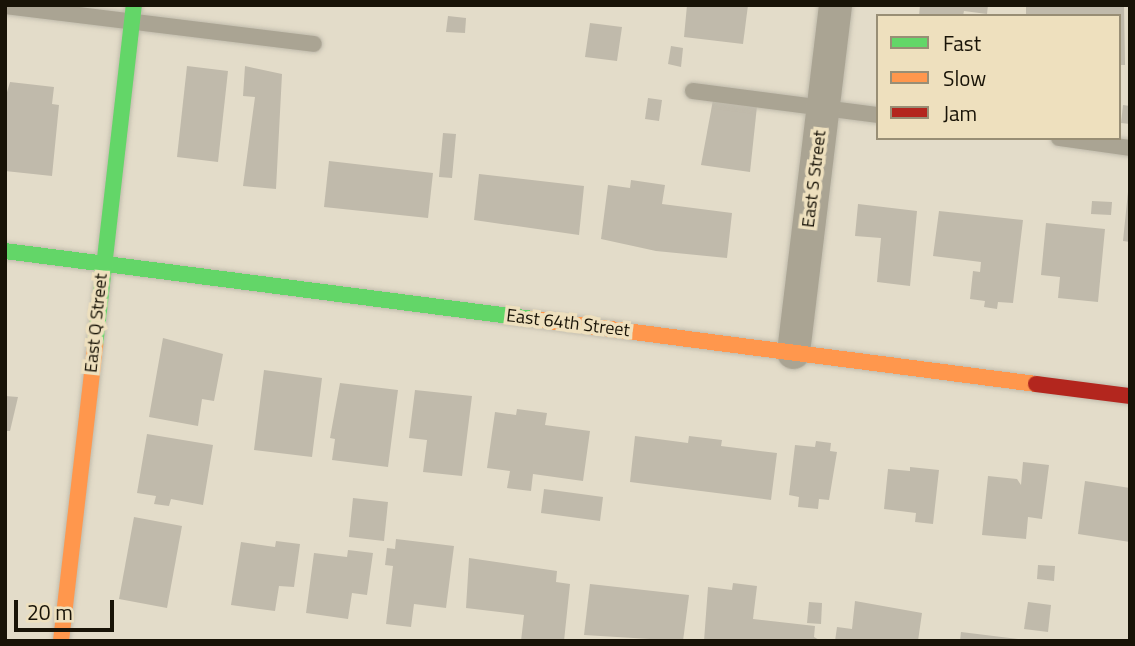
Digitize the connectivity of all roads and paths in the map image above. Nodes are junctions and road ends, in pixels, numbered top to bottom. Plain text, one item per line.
1 (835, 5) edge
2 (5, 6) edge
3 (133, 13) edge
4 (314, 44) dead end
5 (693, 91) dead end
6 (823, 107) junction
7 (876, 114) edge
8 (1073, 140) edge
9 (1130, 148) edge
10 (5, 251) edge
11 (102, 264) junction
12 (793, 352) junction
13 (1130, 396) edge
14 (61, 641) edge

1 - 6 street, East S Street
2 - 3 lane
3 - 4 lane
3 - 11 street, East Q Street
5 - 6 lane
6 - 7 lane
6 - 12 street, East S Street
8 - 9 lane
10 - 11 street, East 64th Street
11 - 12 street, East 64th Street
11 - 14 street, East Q Street
12 - 13 street, East 64th Street

